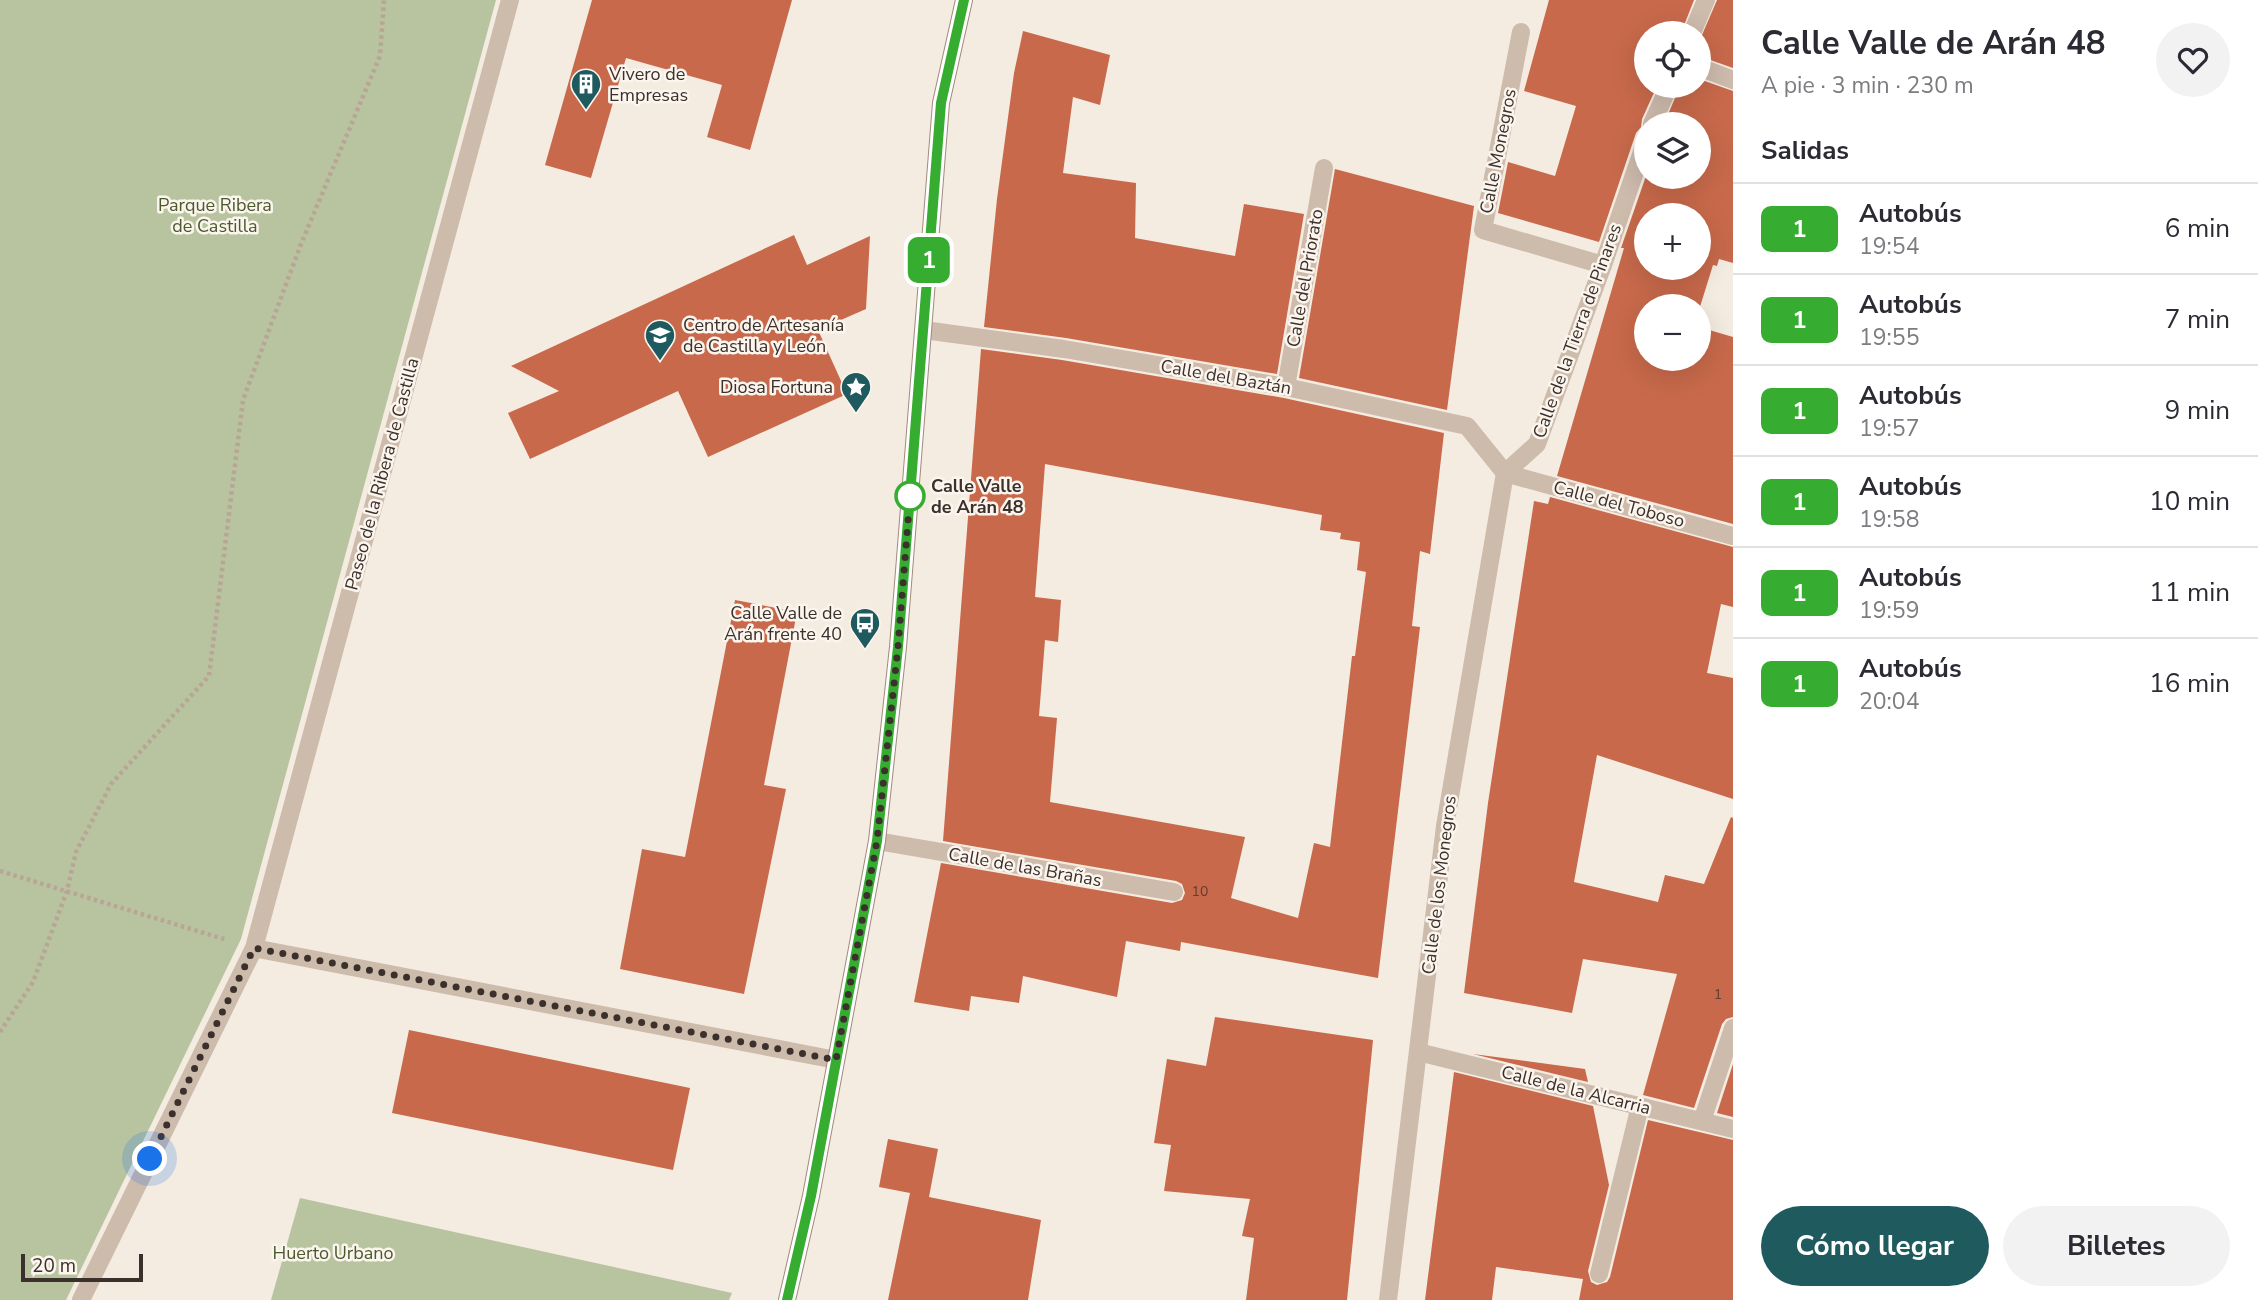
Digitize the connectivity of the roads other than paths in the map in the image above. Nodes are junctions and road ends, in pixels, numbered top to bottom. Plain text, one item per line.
1 (510, 0) edge
2 (964, 0) edge
3 (1706, 0) edge
4 (1697, 21) edge
5 (1521, 32) dead end
6 (1711, 72) edge
7 (1733, 80) edge
8 (1324, 168) dead end
9 (1634, 175) edge
10 (1603, 265) junction
11 (924, 330) junction
12 (1286, 387) junction
13 (1505, 473) junction
14 (1733, 536) edge
15 (877, 841) junction
16 (1174, 892) dead end
17 (254, 948) junction
18 (1733, 1028) edge
19 (1418, 1052) junction
20 (836, 1060) junction
21 (1640, 1106) junction
22 (1702, 1121) junction
23 (1733, 1129) edge
24 (1599, 1274) dead end
25 (80, 1300) edge
26 (787, 1300) edge
27 (1388, 1300) edge

1 - 17 street, Paseo de la Ribera de Castilla
2 - 11 street
3 - 4 street
5 - 10 street, Calle Monegros
6 - 7 street
8 - 12 street, Calle del Priorato
9 - 10 street, Calle de la Tierra de Pinares
10 - 13 street, Calle de la Tierra de Pinares
11 - 12 street, Calle del Baztán
11 - 15 street
12 - 13 street, Calle del Baztán
13 - 14 street, Calle del Toboso
13 - 19 street, Calle de los Monegros
15 - 16 street, Calle de las Brañas
15 - 20 street
17 - 20 street
17 - 25 street, Paseo de la Ribera de Castilla
18 - 22 street
19 - 21 street, Calle de la Alcarria
19 - 27 street, Calle de los Monegros
20 - 26 street
21 - 22 street, Calle de la Alcarria
21 - 24 street
22 - 23 street, Calle de la Alcarria

